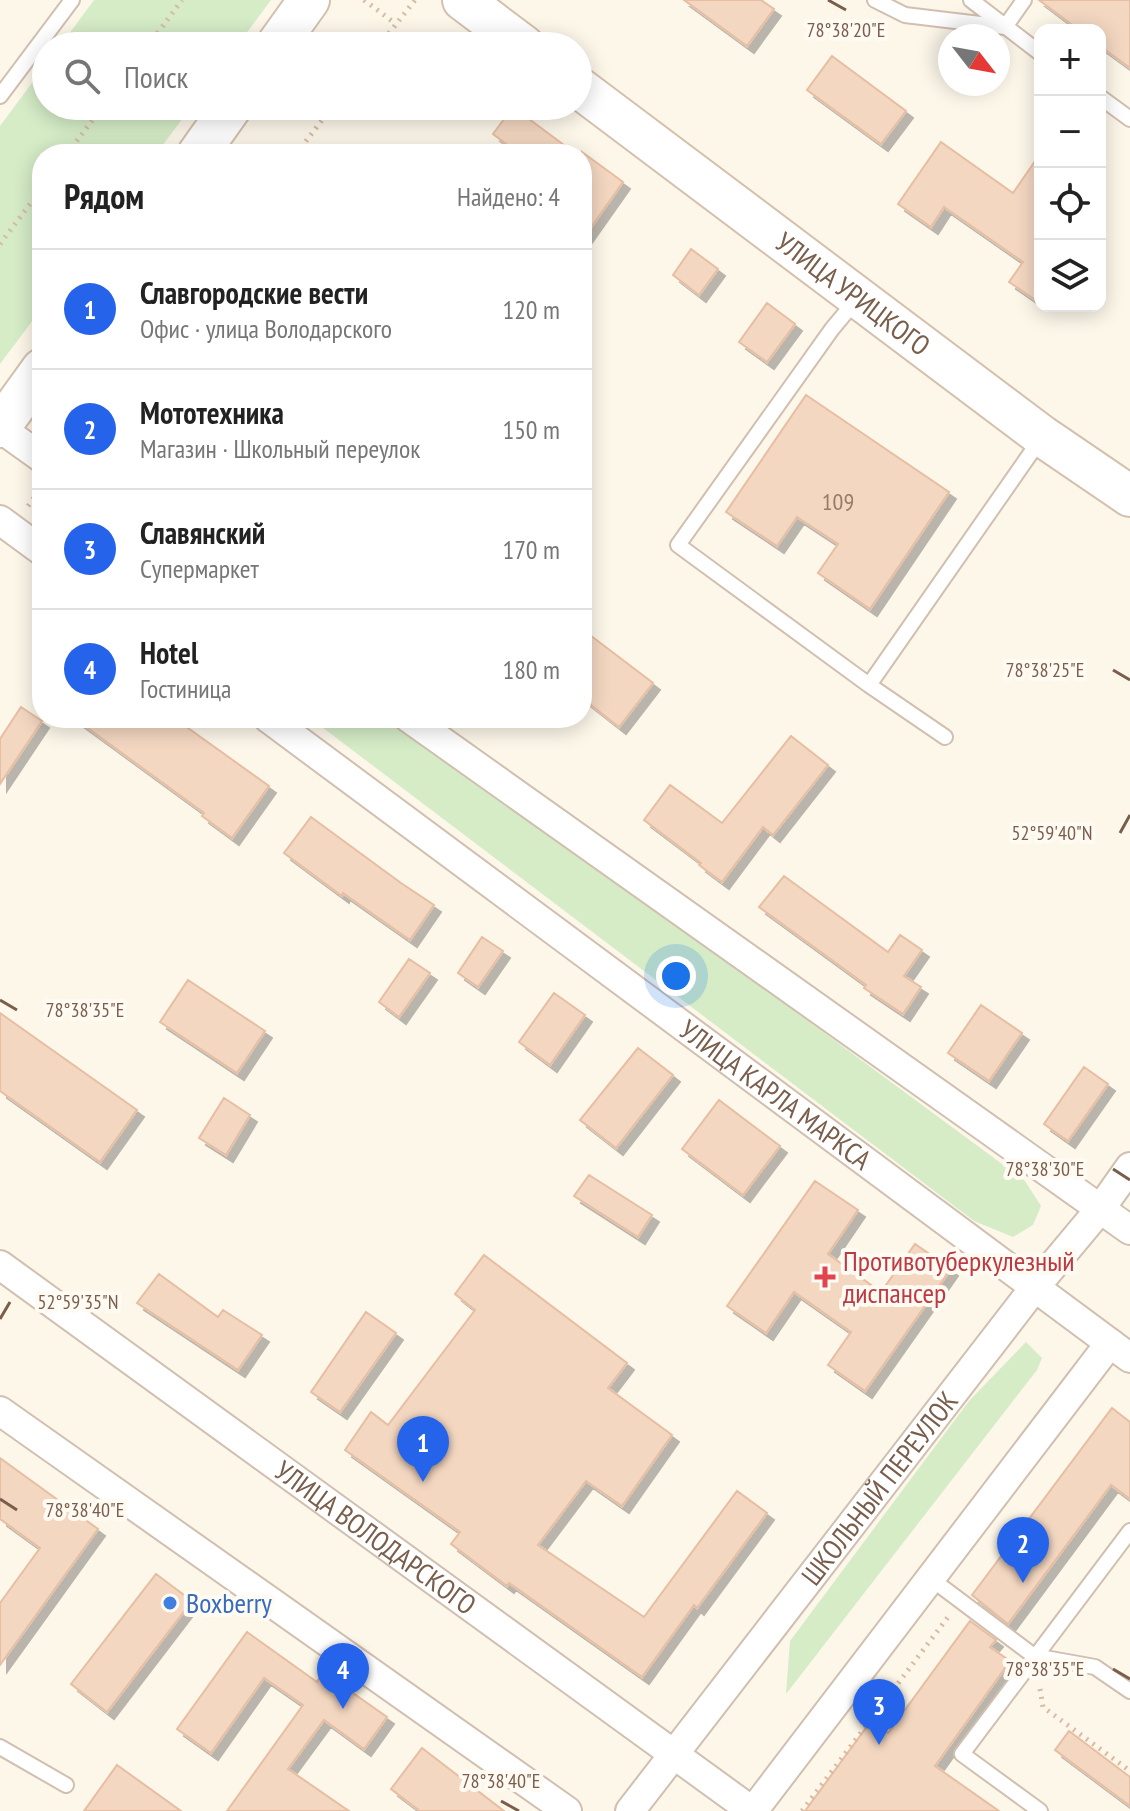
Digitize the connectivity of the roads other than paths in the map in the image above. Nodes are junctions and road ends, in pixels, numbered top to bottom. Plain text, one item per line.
1 (72, 0) edge
2 (309, 0) edge
3 (463, 0) edge
4 (875, 0) edge
5 (971, 0) edge
6 (1024, 0) edge
7 (980, 24) edge
8 (1001, 24) edge
9 (1007, 24) edge
10 (1010, 31) edge
11 (48, 32) edge
12 (286, 32) edge
13 (505, 32) edge
14 (1034, 49) edge
15 (32, 53) edge
16 (0, 96) edge
17 (592, 97) edge
18 (1106, 101) edge
19 (1130, 119) edge
20 (222, 120) edge
21 (205, 144) edge
22 (859, 297) junction
23 (32, 383) edge
24 (0, 428) edge
25 (1042, 436) junction
26 (32, 451) edge
27 (1130, 496) edge
28 (0, 520) edge
29 (32, 544) edge
30 (869, 685) junction
31 (281, 728) edge
32 (423, 728) edge
33 (945, 737) dead end
34 (1130, 1167) edge
35 (1101, 1208) junction
36 (1130, 1230) edge
37 (0, 1265) edge
38 (1035, 1287) junction
39 (1120, 1350) edge
40 (0, 1411) edge
41 (1130, 1531) edge
42 (930, 1578) junction
43 (1034, 1656) junction
44 (1130, 1691) edge
45 (0, 1747) edge
46 (672, 1753) junction
47 (66, 1785) dead end
48 (567, 1811) edge
49 (630, 1811) edge
50 (752, 1811) edge
51 (1040, 1811) edge

1 - 11 lane
2 - 12 street
3 - 13 street
4 - 7 lane
5 - 8 lane
6 - 9 lane
10 - 14 lane
15 - 16 lane
17 - 22 street, УЛИЦА УРИЦКОГО
18 - 19 lane
20 - 21 street
22 - 25 street, УЛИЦА УРИЦКОГО
22 - 30 lane
23 - 24 street
24 - 26 street
25 - 27 street, УЛИЦА УРИЦКОГО
25 - 30 lane
28 - 29 street
30 - 33 lane
31 - 38 street, УЛИЦА КАРЛА МАРКСА
32 - 35 street
34 - 35 street, ШКОЛЬНЫЙ ПЕРЕУЛОК
35 - 36 street
35 - 38 street, ШКОЛЬНЫЙ ПЕРЕУЛОК
37 - 46 street, УЛИЦА ВОЛОДАРСКОГО
38 - 39 street, УЛИЦА КАРЛА МАРКСА
38 - 46 street, ШКОЛЬНЫЙ ПЕРЕУЛОК
39 - 42 street
40 - 48 street
41 - 43 lane
42 - 43 lane
42 - 50 street
43 - 44 lane
43 - 51 lane
45 - 47 lane
46 - 49 street, ШКОЛЬНЫЙ ПЕРЕУЛОК
46 - 50 street, УЛИЦА ВОЛОДАРСКОГО

